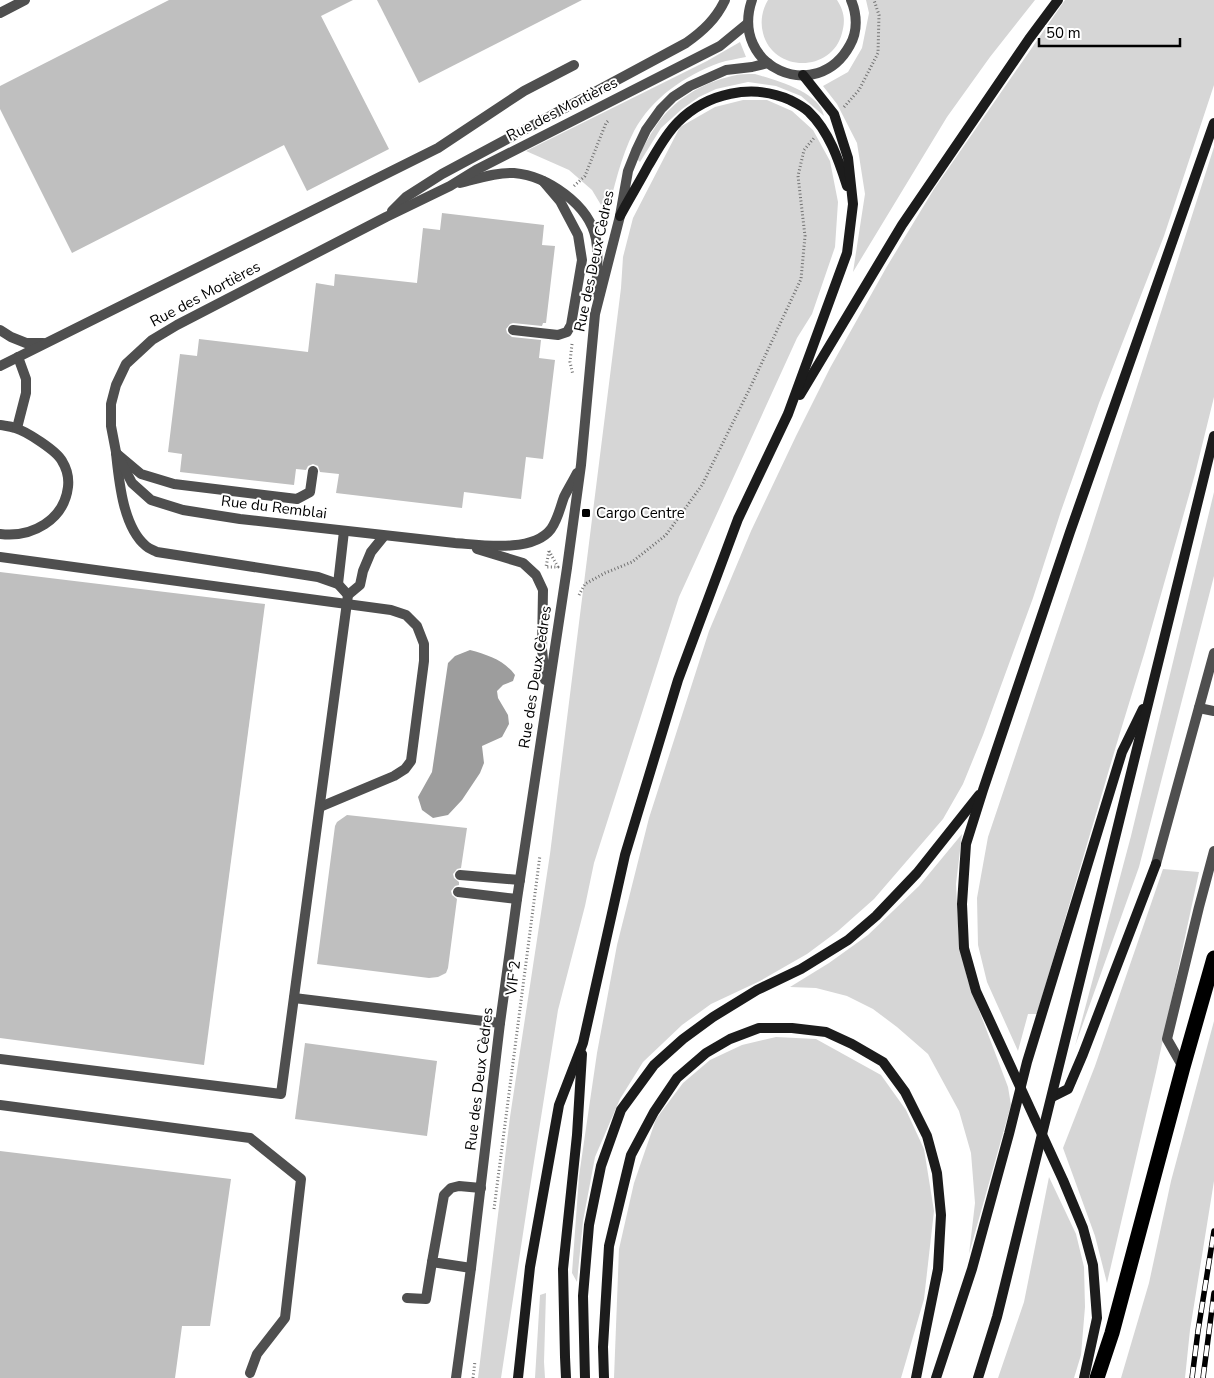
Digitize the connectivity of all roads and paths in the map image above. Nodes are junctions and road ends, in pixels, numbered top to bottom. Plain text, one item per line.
1 (25, 0) edge
2 (725, 0) edge
3 (752, 0) edge
4 (851, 0) edge
5 (874, 0) edge
6 (1058, 0) edge
7 (0, 13) edge
8 (748, 23) junction
9 (768, 63) junction
10 (574, 65) dead end
11 (803, 75) junction
12 (834, 114) junction
13 (610, 118) dead end
14 (1214, 123) edge
15 (822, 128) junction
16 (543, 181) junction
17 (450, 186) junction
18 (566, 195) junction
19 (853, 204) junction
20 (620, 216) junction
21 (386, 217) junction
22 (595, 314) junction
23 (0, 330) edge
24 (513, 330) dead end
25 (567, 332) junction
26 (46, 343) junction
27 (18, 357) junction
28 (0, 366) edge
29 (573, 375) dead end
30 (788, 414) junction
31 (0, 425) edge
32 (17, 428) junction
33 (1214, 436) edge
34 (116, 452) junction
35 (581, 466) junction
36 (313, 471) dead end
37 (344, 531) junction
38 (0, 534) edge
39 (384, 536) junction
40 (454, 543) junction
41 (0, 557) edge
42 (558, 566) joint
43 (338, 584) junction
44 (576, 599) dead end
45 (347, 600) junction
46 (1214, 654) edge
47 (1152, 690) junction
48 (547, 696) junction
49 (1199, 708) junction
50 (1214, 711) edge
51 (983, 790) junction
52 (320, 806) junction
53 (541, 850) dead end
54 (1214, 851) edge
55 (460, 875) dead end
56 (520, 880) junction
57 (458, 892) dead end
58 (517, 899) junction
59 (1214, 958) edge
60 (294, 998) junction
61 (500, 1023) junction
62 (582, 1043) junction
63 (0, 1059) edge
64 (1183, 1067) junction
65 (1052, 1097) junction
66 (0, 1105) edge
67 (480, 1188) junction
68 (494, 1212) dead end
69 (432, 1262) junction
70 (471, 1268) junction
71 (407, 1298) dead end
72 (475, 1358) dead end
73 (250, 1373) dead end
74 (456, 1378) edge
75 (472, 1378) edge
76 (518, 1378) edge
77 (566, 1378) edge
78 (585, 1378) edge
79 (604, 1378) edge
80 (916, 1378) edge
81 (936, 1378) edge
82 (978, 1378) edge
83 (1084, 1378) edge
84 (1097, 1378) edge

1 - 7 street
2 - 21 street, Rue des Mortières
3 - 8 street
4 - 11 street
5 - 12 path
6 - 30 street
8 - 9 street
8 - 17 street, Rue des Mortières
9 - 11 street
9 - 20 street, Rue des Deux Cèdres
10 - 26 street
11 - 12 street
12 - 19 street
13 - 18 path
14 - 51 street
15 - 19 street
15 - 20 street
15 - 44 path
16 - 17 street
16 - 18 street
16 - 25 street
17 - 21 street, Rue des Mortières
18 - 22 street
19 - 30 street
20 - 22 street, Rue des Deux Cèdres
21 - 34 street, Rue des Mortières
22 - 35 street, Rue des Deux Cèdres
23 - 26 street
24 - 25 street
25 - 29 path
26 - 27 street
27 - 28 street
27 - 32 street
30 - 62 street
31 - 32 street
32 - 38 street
33 - 47 street
34 - 36 street
34 - 37 street, Rue du Remblai
34 - 43 street
35 - 40 street, Rue du Remblai
35 - 48 street, Rue des Deux Cèdres
37 - 39 street, Rue du Remblai
37 - 43 street
39 - 40 street, Rue du Remblai
39 - 45 street
40 - 48 street, Rue du Remblai
41 - 45 street
42 - 42 path
43 - 45 street
45 - 52 street
45 - 52 street
46 - 49 street
47 - 65 street
47 - 81 street
48 - 56 street, Rue des Deux Cèdres
49 - 50 street
49 - 65 street
51 - 78 street
51 - 83 street
52 - 60 street
53 - 68 path, VIF 2
54 - 64 street
55 - 56 street
56 - 58 street, Rue des Deux Cèdres
57 - 58 street
58 - 61 street, Rue des Deux Cèdres
59 - 64 highway
60 - 61 street
60 - 63 street
61 - 67 street, Rue des Deux Cèdres
62 - 76 street
62 - 77 street
64 - 84 highway
65 - 82 street
66 - 73 street
67 - 69 street
67 - 70 street, Rue des Deux Cèdres
69 - 70 street
69 - 71 street
70 - 74 street, Rue des Deux Cèdres
72 - 75 path
79 - 80 street

